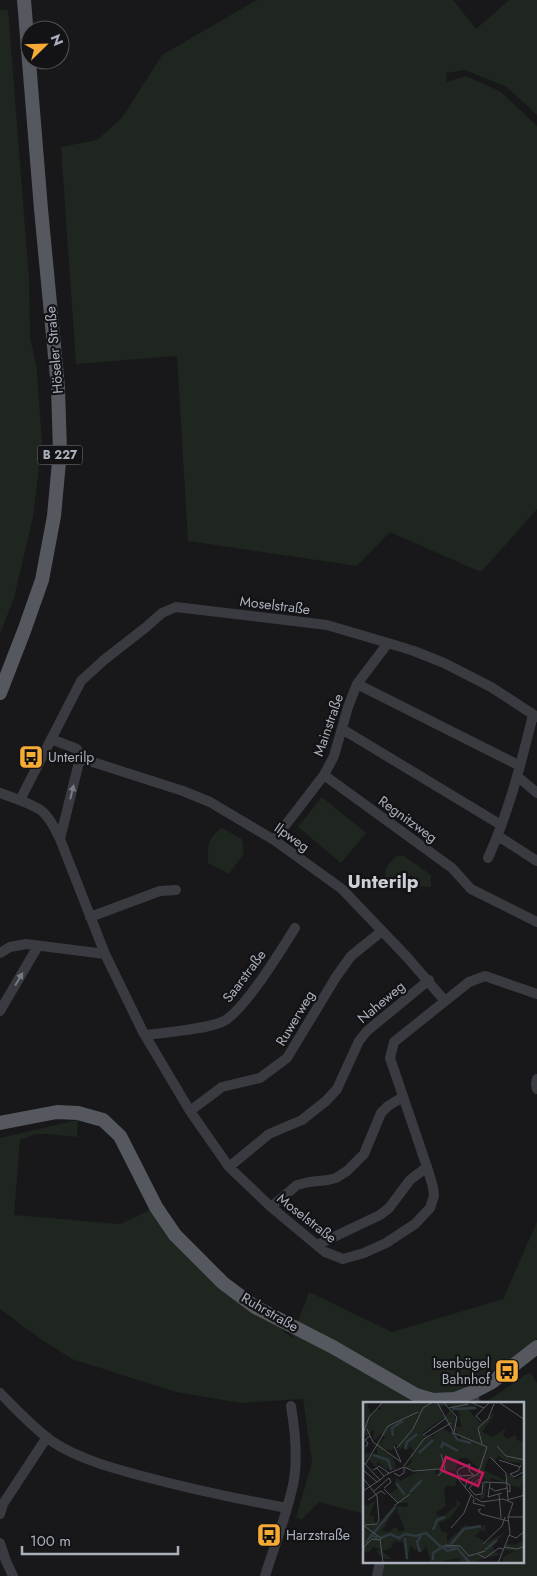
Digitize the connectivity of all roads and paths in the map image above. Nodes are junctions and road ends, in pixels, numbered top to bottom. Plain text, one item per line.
1 (24, 0) edge
2 (388, 642) junction
3 (358, 684) junction
4 (0, 693) edge
5 (535, 716) edge
6 (342, 729) junction
7 (50, 739) junction
8 (80, 758) junction
9 (518, 771) junction
10 (324, 775) junction
11 (0, 793) edge
12 (537, 794) edge
13 (20, 800) junction
14 (501, 826) junction
15 (498, 836) junction
16 (60, 839) junction
17 (274, 840) junction
18 (488, 858) dead end
19 (537, 861) edge
20 (176, 890) dead end
21 (90, 917) junction
22 (537, 922) edge
23 (295, 928) dead end
24 (382, 931) junction
25 (38, 946) junction
26 (0, 953) edge
27 (104, 954) junction
28 (429, 980) junction
29 (537, 994) edge
30 (446, 1001) junction
31 (0, 1011) edge
32 (145, 1035) junction
33 (537, 1079) edge
34 (537, 1089) edge
35 (403, 1097) junction
36 (190, 1111) junction
37 (0, 1123) edge
38 (229, 1167) junction
39 (427, 1167) junction
40 (271, 1208) junction
41 (317, 1245) junction
42 (537, 1347) edge
43 (0, 1393) edge
44 (474, 1398) edge
45 (291, 1406) dead end
46 (47, 1437) junction
47 (287, 1508) junction
48 (0, 1514) edge
49 (0, 1543) edge
50 (13, 1576) edge
51 (265, 1576) edge

1 - 4 main road, Höseler Straße / B 227
2 - 3 street, Mainstraße
2 - 5 street, Moselstraße
2 - 7 street, Moselstraße
3 - 6 street, Mainstraße
3 - 9 street
5 - 9 street
6 - 10 street, Mainstraße
6 - 14 street
7 - 8 street
7 - 13 street, Moselstraße
16 -> 8 street
8 - 17 street, Ilpweg
9 - 12 street
9 - 14 street
10 - 17 street, Mainstraße
10 - 22 street, Regnitzweg
11 - 13 street, Moselstraße
13 - 16 street, Moselstraße
14 - 15 street
15 - 18 street
15 - 19 street
16 - 21 street, Moselstraße
17 - 24 street, Ilpweg
20 - 21 street
21 - 27 street, Moselstraße
23 - 32 street, Saarstraße
24 - 28 street, Ilpweg
24 - 36 street, Ruwerweg
25 - 26 street
25 - 27 street
31 -> 25 street
27 - 32 street, Moselstraße
28 - 30 street, Ilpweg
28 - 38 street, Naheweg
29 - 30 street, Moselstraße
30 - 35 street, Moselstraße
32 - 36 street, Moselstraße
33 - 34 street
35 - 39 street, Moselstraße
35 - 40 street
36 - 38 street, Moselstraße
37 - 44 main road, Ruhrstraße
38 - 40 street, Moselstraße
39 - 41 street
39 - 41 street, Moselstraße
40 - 41 street, Moselstraße
42 - 44 main road, Ruhrstraße
43 - 46 street
45 - 47 street
46 - 47 street
46 - 48 street
47 - 51 street
49 - 50 street

